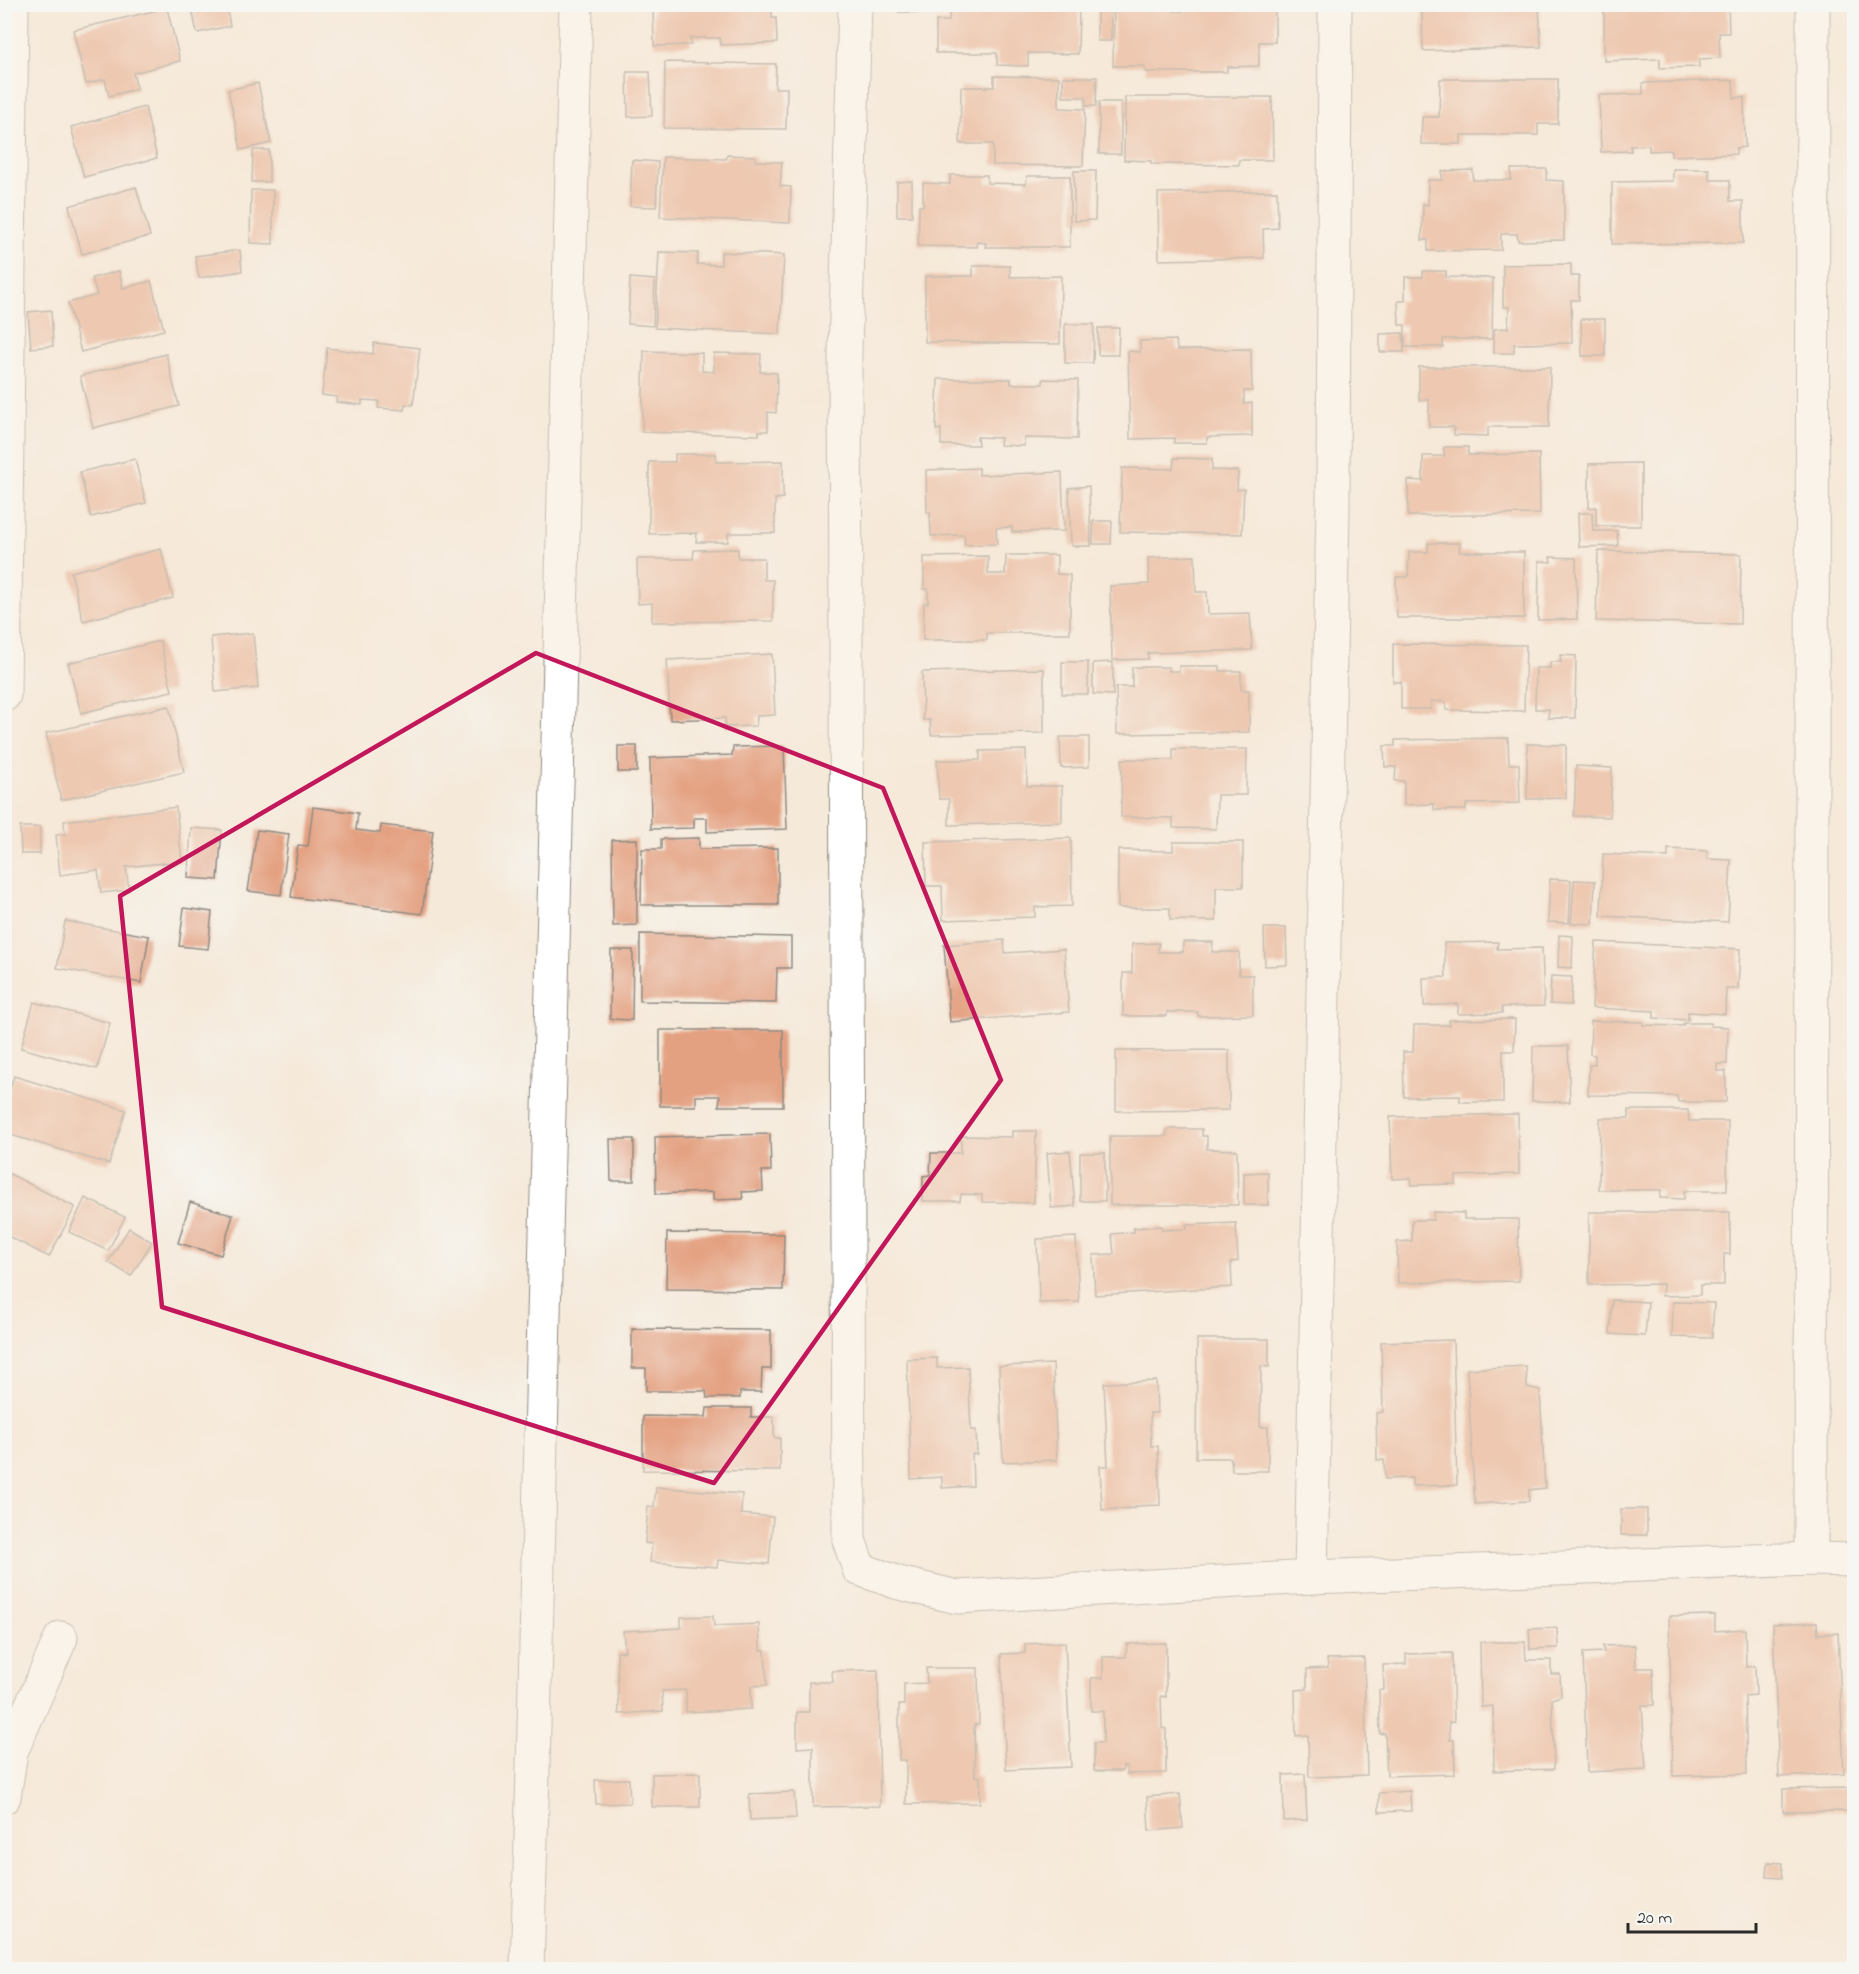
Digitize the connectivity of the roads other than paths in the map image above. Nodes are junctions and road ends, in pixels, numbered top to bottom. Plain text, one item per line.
1 (12, 4) edge
2 (576, 4) edge
3 (855, 4) edge
4 (1335, 4) edge
5 (1813, 4) edge
6 (4, 695) edge
7 (1811, 1559) junction
8 (1854, 1560) edge
9 (1311, 1577) junction
10 (61, 1638) dead end
11 (4, 1797) edge
12 (527, 1970) edge

1 - 6 street
2 - 12 street
3 - 9 street
4 - 9 street
5 - 7 street
7 - 8 street
7 - 9 street
10 - 11 street

